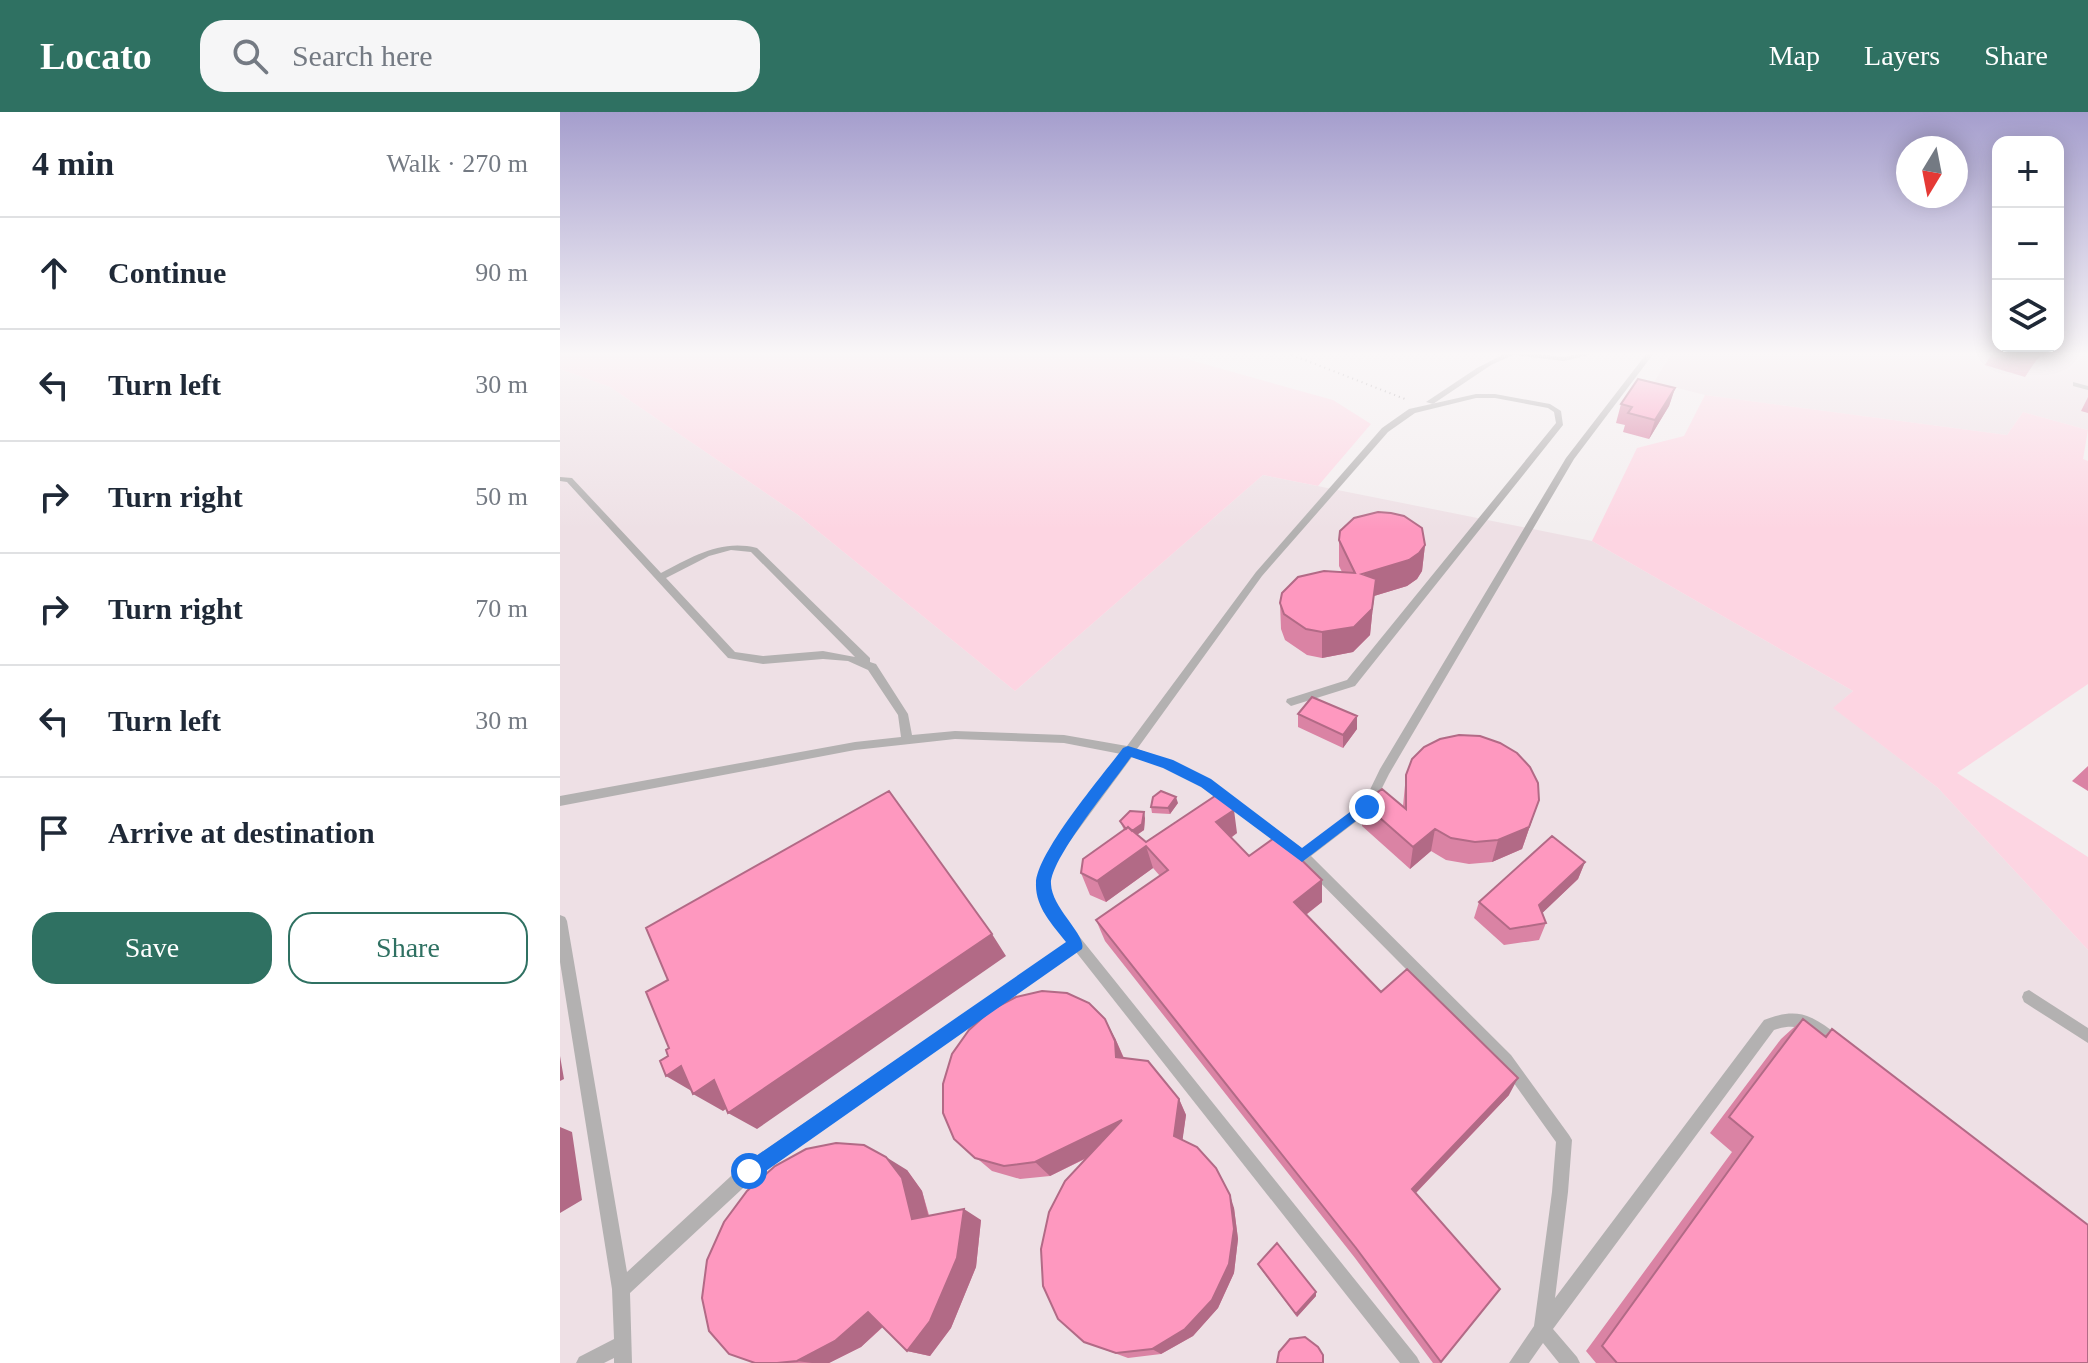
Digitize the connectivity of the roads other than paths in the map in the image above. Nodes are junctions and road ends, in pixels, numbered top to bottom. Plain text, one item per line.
1 (1412, 411) edge
2 (1555, 411) edge
3 (1606, 411) edge
4 (560, 479) edge
5 (660, 577) junction
6 (872, 667) junction
7 (1291, 702) dead end
8 (907, 738) junction
9 (1128, 751) junction
10 (560, 801) edge
11 (1302, 856) junction
12 (560, 921) edge
13 (1077, 944) junction
14 (2029, 997) dead end
15 (2088, 1036) edge
16 (1852, 1054) edge
17 (621, 1289) junction
18 (1542, 1329) junction
19 (622, 1344) junction
20 (585, 1363) edge
21 (623, 1363) edge
22 (1411, 1363) edge
23 (1518, 1363) edge
24 (1571, 1363) edge

1 - 9 lane
2 - 7 lane
3 - 11 lane
4 - 5 lane
5 - 6 lane
5 - 6 lane
6 - 8 lane
8 - 9 lane
8 - 10 lane
9 - 11 lane
9 - 13 lane
11 - 18 lane
12 - 17 lane
13 - 17 lane
13 - 22 lane
14 - 15 lane
16 - 18 lane
17 - 19 lane
18 - 23 lane
18 - 24 lane
19 - 20 lane
19 - 21 lane

